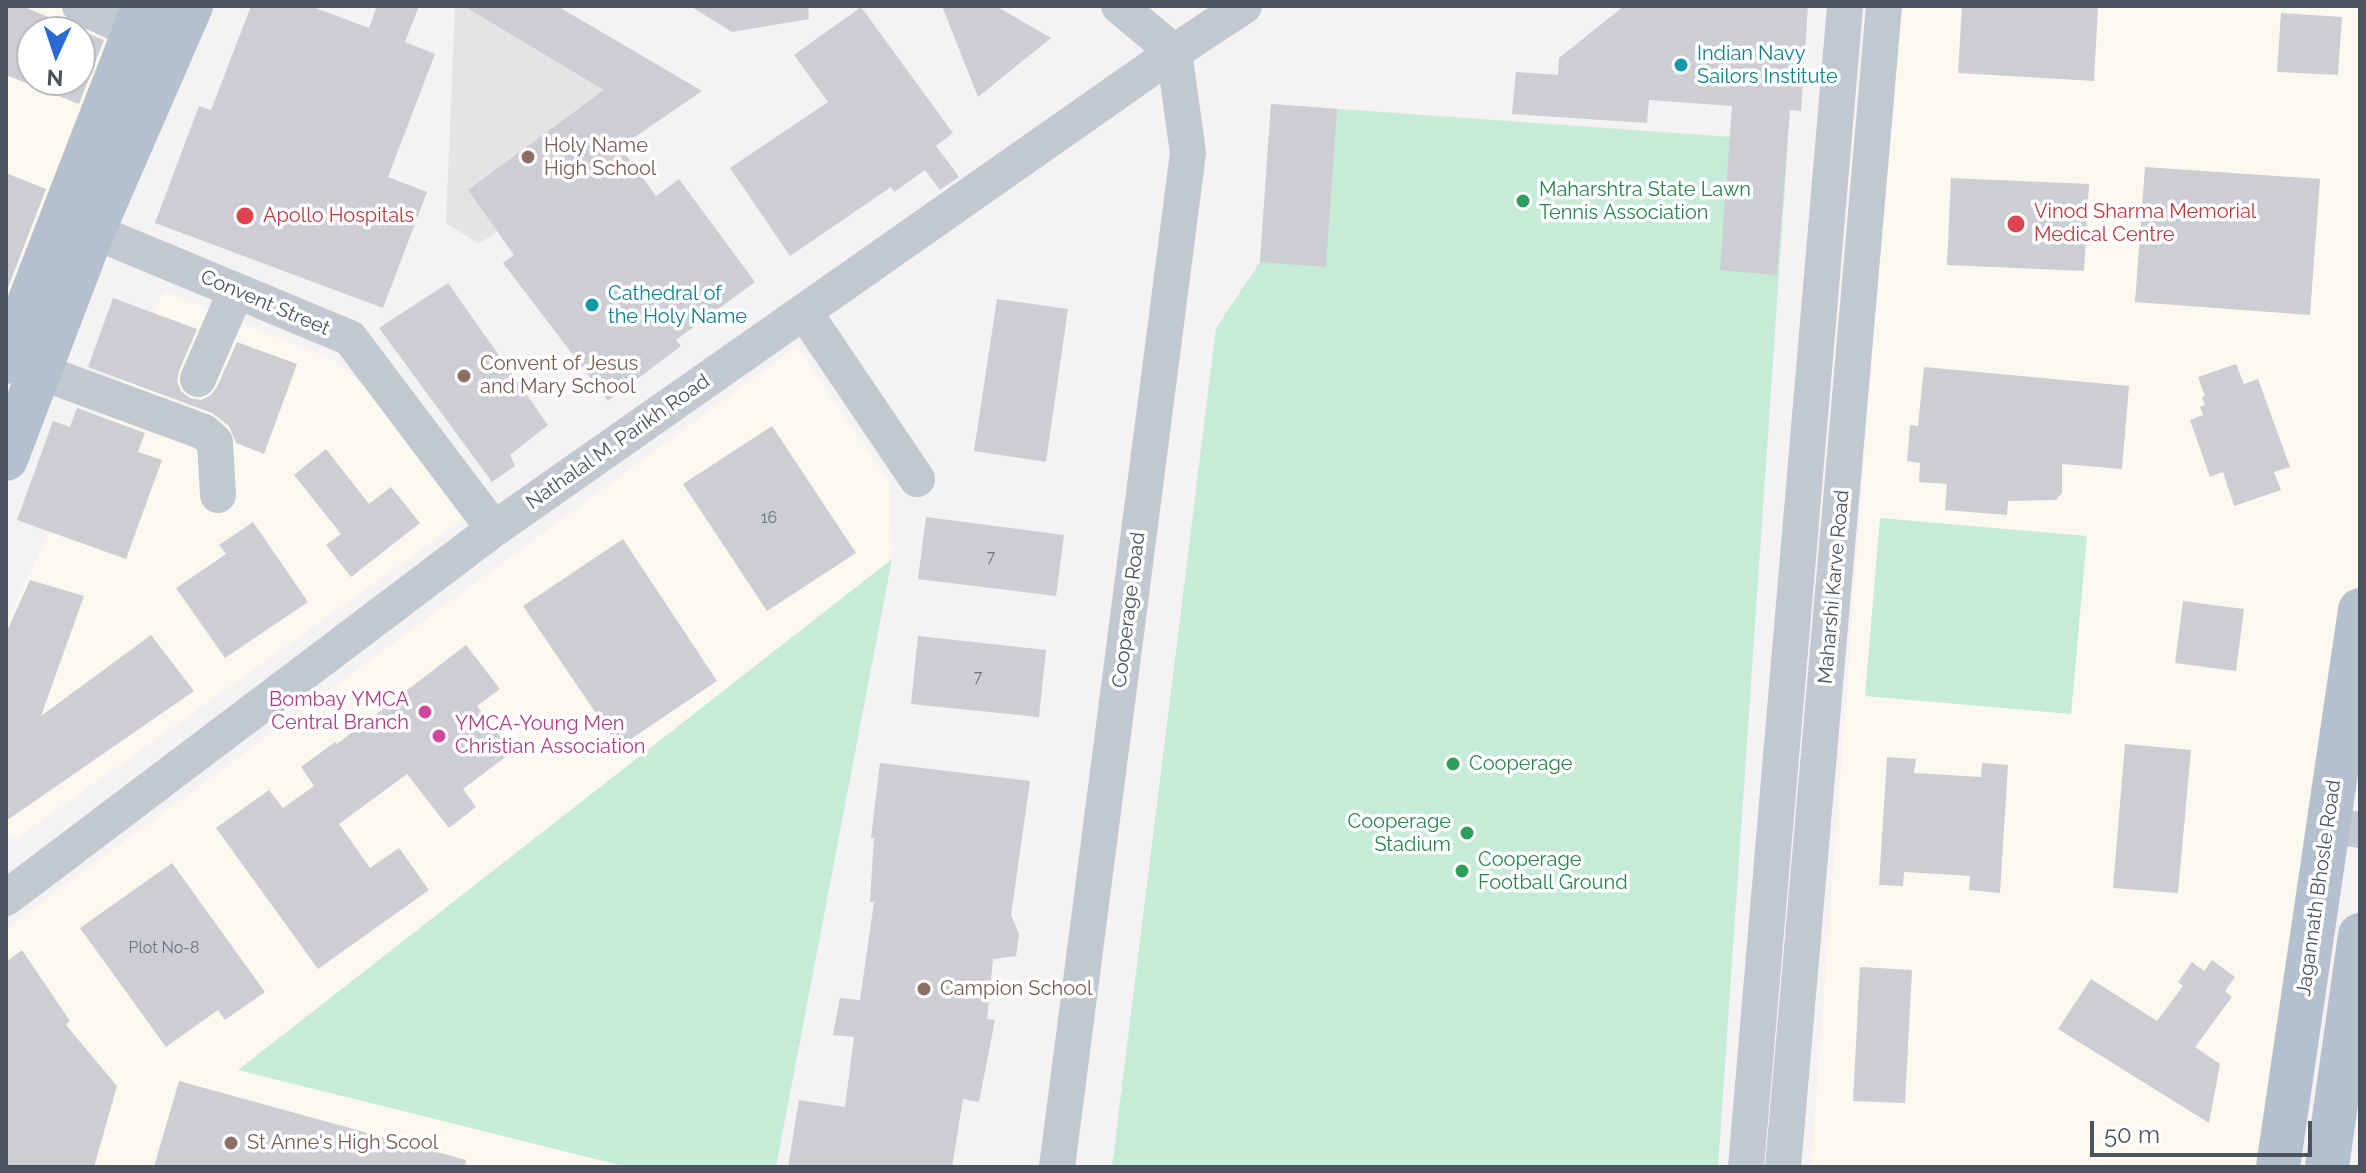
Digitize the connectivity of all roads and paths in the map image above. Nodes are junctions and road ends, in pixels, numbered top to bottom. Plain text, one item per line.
1 (80, 6) edge
2 (191, 6) edge
3 (1119, 6) edge
4 (1244, 6) edge
5 (1845, 6) edge
6 (1884, 6) edge
7 (138, 18) edge
8 (1174, 52) junction
9 (93, 231) junction
10 (236, 291) junction
11 (805, 313) junction
12 (23, 367) edge
13 (198, 379) dead end
14 (6, 459) edge
15 (917, 479) dead end
16 (218, 495) dead end
17 (494, 529) junction
18 (2360, 610) edge
19 (2344, 827) edge
20 (6, 898) edge
21 (2360, 935) edge
22 (2297, 1040) junction
23 (2352, 1044) edge
24 (1057, 1167) edge
25 (1746, 1167) edge
26 (1783, 1167) edge
27 (2278, 1167) edge
28 (2327, 1167) edge

1 - 7 street
2 - 9 main road
3 - 8 street
4 - 8 street, Nathalal M. Parikh Road
5 - 25 street, Maharshi Karve Road
6 - 26 street, Maharshi Karve Road
7 - 12 main road
8 - 11 street, Nathalal M. Parikh Road
8 - 24 street, Cooperage Road
9 - 10 street, Convent Street
9 - 12 main road
10 - 13 street
10 - 17 street, Convent Street
11 - 15 street
11 - 17 street, Nathalal M. Parikh Road
12 - 14 main road
12 - 16 street
17 - 20 street, Nathalal M. Parikh Road
18 - 19 main road, Jagannath Bhosle Road
19 - 22 main road, Jagannath Bhosle Road
21 - 23 main road
22 - 23 street
22 - 27 main road, Jagannath Bhosle Road
23 - 28 main road

